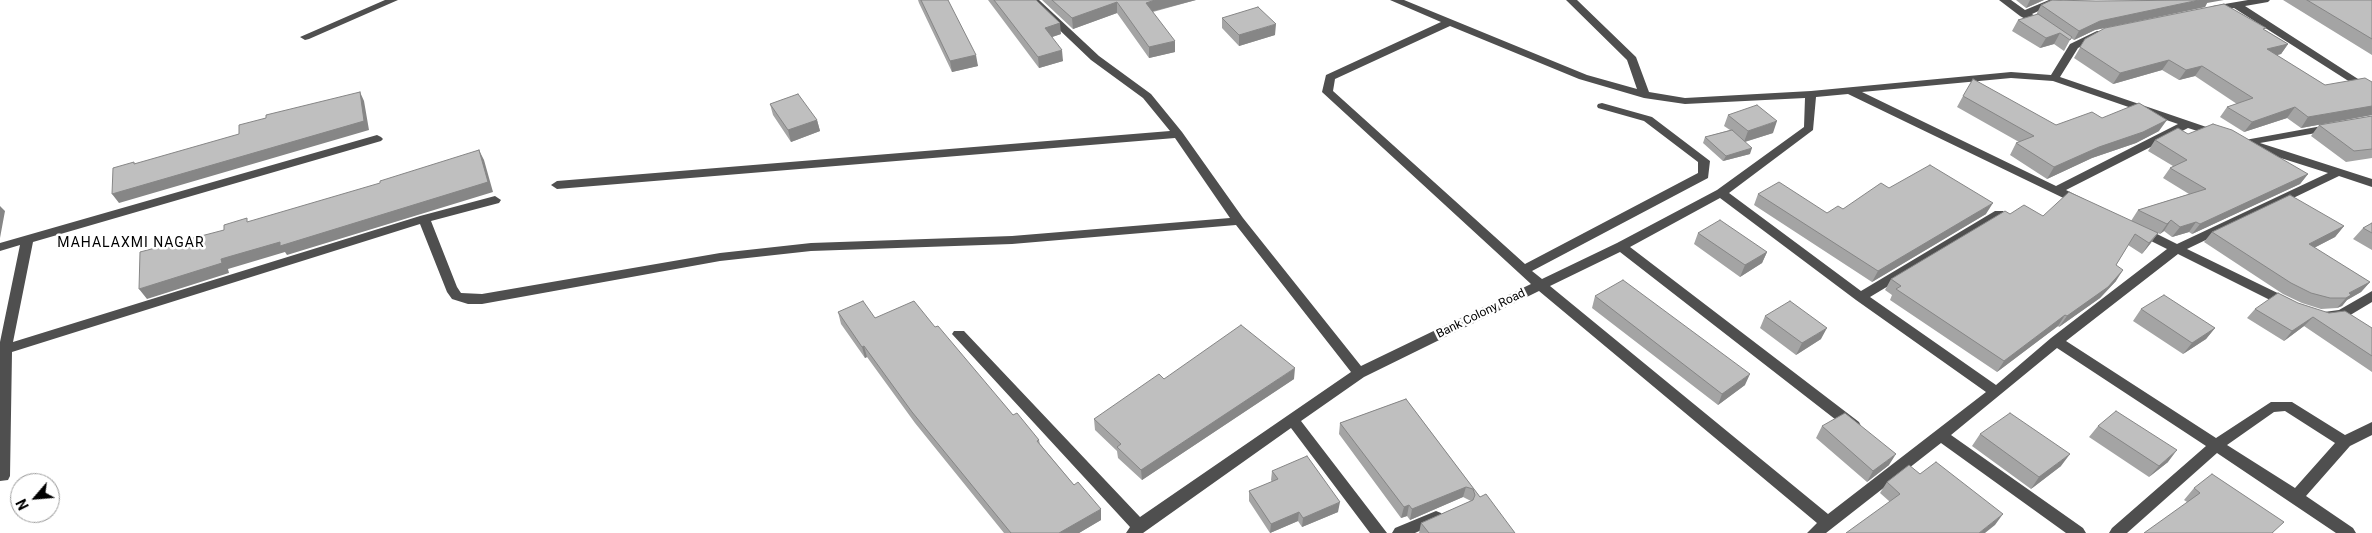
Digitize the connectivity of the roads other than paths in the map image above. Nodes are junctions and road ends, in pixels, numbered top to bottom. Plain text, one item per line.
1 (393, 0) edge
2 (1033, 0) edge
3 (1396, 0) edge
4 (1571, 0) edge
5 (2004, 0) edge
6 (2058, 0) edge
7 (2209, 0) edge
8 (2265, 0) edge
9 (2236, 5) junction
10 (2220, 7) junction
11 (2201, 12) edge
12 (2024, 14) junction
13 (1448, 23) junction
14 (2049, 30) edge
15 (2114, 30) edge
16 (305, 36) dead end
17 (2054, 78) junction
18 (1851, 90) junction
19 (2372, 93) edge
20 (1811, 94) junction
21 (1644, 95) junction
22 (1602, 106) dead end
23 (2187, 124) junction
24 (2343, 125) edge
25 (1178, 134) junction
26 (377, 139) dead end
27 (2237, 140) junction
28 (2337, 173) junction
29 (2372, 183) edge
30 (557, 185) dead end
31 (2057, 190) junction
32 (1720, 193) junction
33 (495, 200) dead end
34 (2091, 207) edge
35 (1999, 214) edge
36 (424, 219) junction
37 (1239, 221) junction
38 (2134, 228) edge
39 (28, 238) junction
40 (1621, 246) junction
41 (0, 247) edge
42 (2176, 248) junction
43 (1524, 270) junction
44 (1540, 285) junction
45 (2372, 296) edge
46 (1861, 297) junction
47 (2296, 308) edge
48 (2313, 313) edge
49 (959, 334) dead end
50 (2056, 341) junction
51 (3, 350) edge
52 (1359, 373) junction
53 (1996, 392) junction
54 (1292, 419) junction
55 (2372, 428) edge
56 (1864, 434) edge
57 (1941, 435) junction
58 (2345, 442) junction
59 (2216, 445) junction
60 (3, 476) dead end
61 (2296, 497) junction
62 (1445, 513) edge
63 (1828, 523) junction
64 (1136, 529) edge
65 (1379, 533) edge
66 (1400, 533) edge
67 (1815, 533) edge
68 (2078, 533) edge
69 (2117, 533) edge
70 (2348, 533) edge

1 - 16 street
2 - 25 street
3 - 13 street
4 - 21 street
5 - 12 street
6 - 12 street
7 - 10 street
8 - 9 street
9 - 10 street
9 - 19 street
10 - 11 street
12 - 14 street
13 - 21 street
13 - 43 street
15 - 17 street
17 - 18 street
17 - 23 street
18 - 20 street
18 - 31 street
20 - 21 street
20 - 32 street, Bank Colony Road
22 - 43 street
23 - 27 street
23 - 31 street
24 - 27 street
25 - 30 street
25 - 37 street
26 - 39 street
27 - 28 street
28 - 29 street
28 - 42 street
31 - 34 street
32 - 40 street, Bank Colony Road
32 - 46 street
33 - 36 street
35 - 46 street
36 - 37 street
36 - 51 street
37 - 52 street
38 - 42 street
39 - 41 street
39 - 51 street
40 - 44 street, Bank Colony Road
40 - 56 street
42 - 47 street
42 - 50 street
43 - 44 street
44 - 52 street, Bank Colony Road
44 - 63 street
45 - 48 street
46 - 53 street
49 - 64 street
50 - 53 street
50 - 59 street
51 - 60 street
52 - 54 street, Bank Colony Road
53 - 57 street
54 - 64 street, Bank Colony Road
54 - 65 street
55 - 58 street
57 - 63 street
57 - 68 street
58 - 59 street
58 - 61 street
59 - 61 street
59 - 69 street
61 - 70 street
62 - 66 street
63 - 67 street

